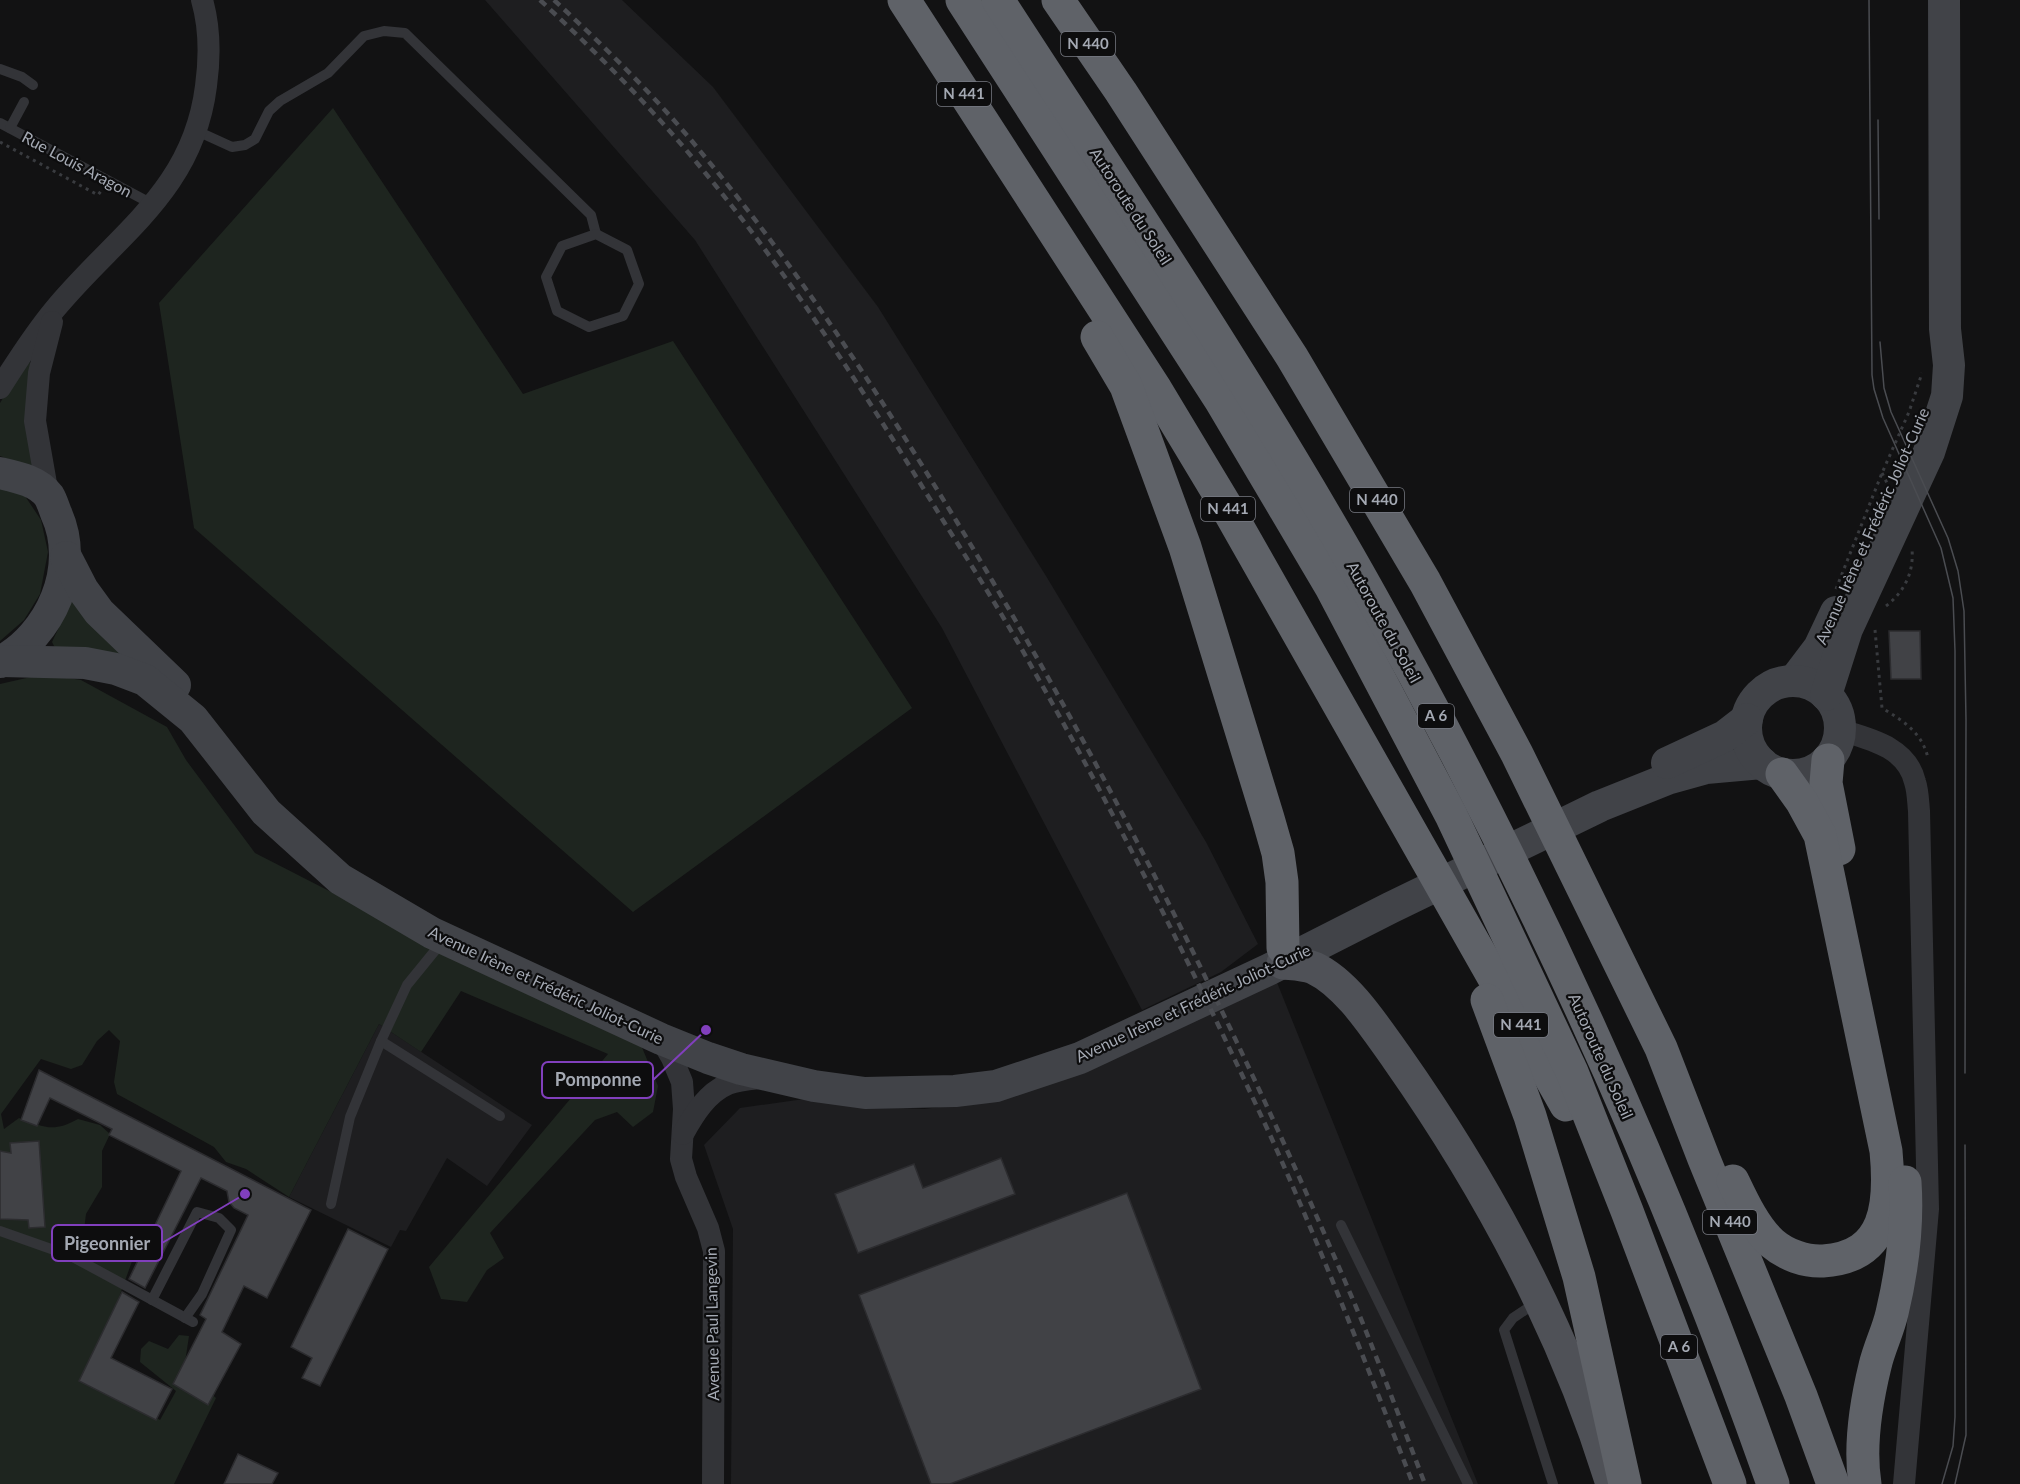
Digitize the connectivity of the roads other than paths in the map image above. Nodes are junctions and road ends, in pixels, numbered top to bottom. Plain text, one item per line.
1 (202, 0) edge
2 (904, 0) edge
3 (962, 0) edge
4 (998, 0) edge
5 (1058, 0) edge
6 (1078, 0) edge
7 (1944, 0) edge
8 (0, 69) edge
9 (33, 85) dead end
10 (1118, 88) junction
11 (24, 102) dead end
12 (5, 125) edge
13 (197, 131) junction
14 (1024, 188) junction
15 (154, 205) junction
16 (596, 234) junction
17 (55, 309) junction
18 (1945, 329) junction
19 (0, 387) edge
20 (0, 473) edge
21 (48, 495) junction
22 (66, 557) junction
23 (1, 662) edge
24 (1786, 675) junction
25 (1826, 695) junction
26 (1744, 709) junction
27 (1840, 730) junction
28 (1828, 760) junction
29 (1772, 768) junction
30 (1598, 800) junction
31 (1415, 840) junction
32 (444, 939) junction
33 (1275, 959) junction
34 (1148, 1021) junction
35 (661, 1039) junction
36 (381, 1041) junction
37 (1661, 1048) junction
38 (772, 1076) junction
39 (500, 1116) dead end
40 (682, 1135) junction
41 (331, 1204) dead end
42 (1627, 1211) junction
43 (1341, 1225) dead end
44 (0, 1231) edge
45 (152, 1300) junction
46 (1540, 1300) junction
47 (713, 1484) edge
48 (1468, 1484) edge
49 (1553, 1484) edge
50 (1612, 1484) edge
51 (1625, 1484) edge
52 (1730, 1484) edge
53 (1773, 1484) edge
54 (1833, 1484) edge
55 (1865, 1484) edge
56 (1904, 1484) edge

1 - 13 street
2 - 14 highway, N 441
3 - 42 highway, Autoroute du Soleil / A 6
4 - 53 highway, Autoroute du Soleil / A 6
5 - 10 highway, N 440
6 - 10 highway
7 - 18 main road, Avenue Irène et Frédéric Joliot-Curie
8 - 9 lane
10 - 37 highway, N 440
11 - 12 lane
12 - 15 lane, Rue Louis Aragon
13 - 15 street
13 - 16 lane
14 - 31 highway, N 441
14 - 33 highway
15 - 17 street
16 - 16 lane
17 - 19 street
17 - 21 street
18 - 24 main road, Avenue Irène et Frédéric Joliot-Curie
18 - 25 main road, Avenue Irène et Frédéric Joliot-Curie
20 - 21 main road
21 - 22 main road
22 - 23 main road
22 - 34 main road, Avenue Irène et Frédéric Joliot-Curie
23 - 32 main road, Avenue Irène et Frédéric Joliot-Curie
24 - 25 main road
24 - 26 main road
25 - 27 main road
26 - 29 main road
26 - 30 main road, Avenue Irène et Frédéric Joliot-Curie
27 - 28 main road
27 - 56 street
28 - 29 main road
28 - 55 highway
29 - 30 main road, Avenue Irène et Frédéric Joliot-Curie
29 - 37 highway
30 - 33 main road, Avenue Irène et Frédéric Joliot-Curie
31 - 42 highway, N 441
31 - 51 highway
32 - 35 main road, Avenue Irène et Frédéric Joliot-Curie
32 - 36 lane
33 - 34 main road, Avenue Irène et Frédéric Joliot-Curie
33 - 46 main road
34 - 38 main road, Avenue Irène et Frédéric Joliot-Curie
35 - 38 main road, Avenue Irène et Frédéric Joliot-Curie
35 - 40 street, Avenue Paul Langevin
36 - 39 lane
36 - 41 lane
37 - 54 highway, N 440
38 - 40 street
40 - 47 street, Avenue Paul Langevin
42 - 52 highway, Autoroute du Soleil / A 6
43 - 48 lane
44 - 45 lane
45 - 45 lane
46 - 49 lane
46 - 50 main road

